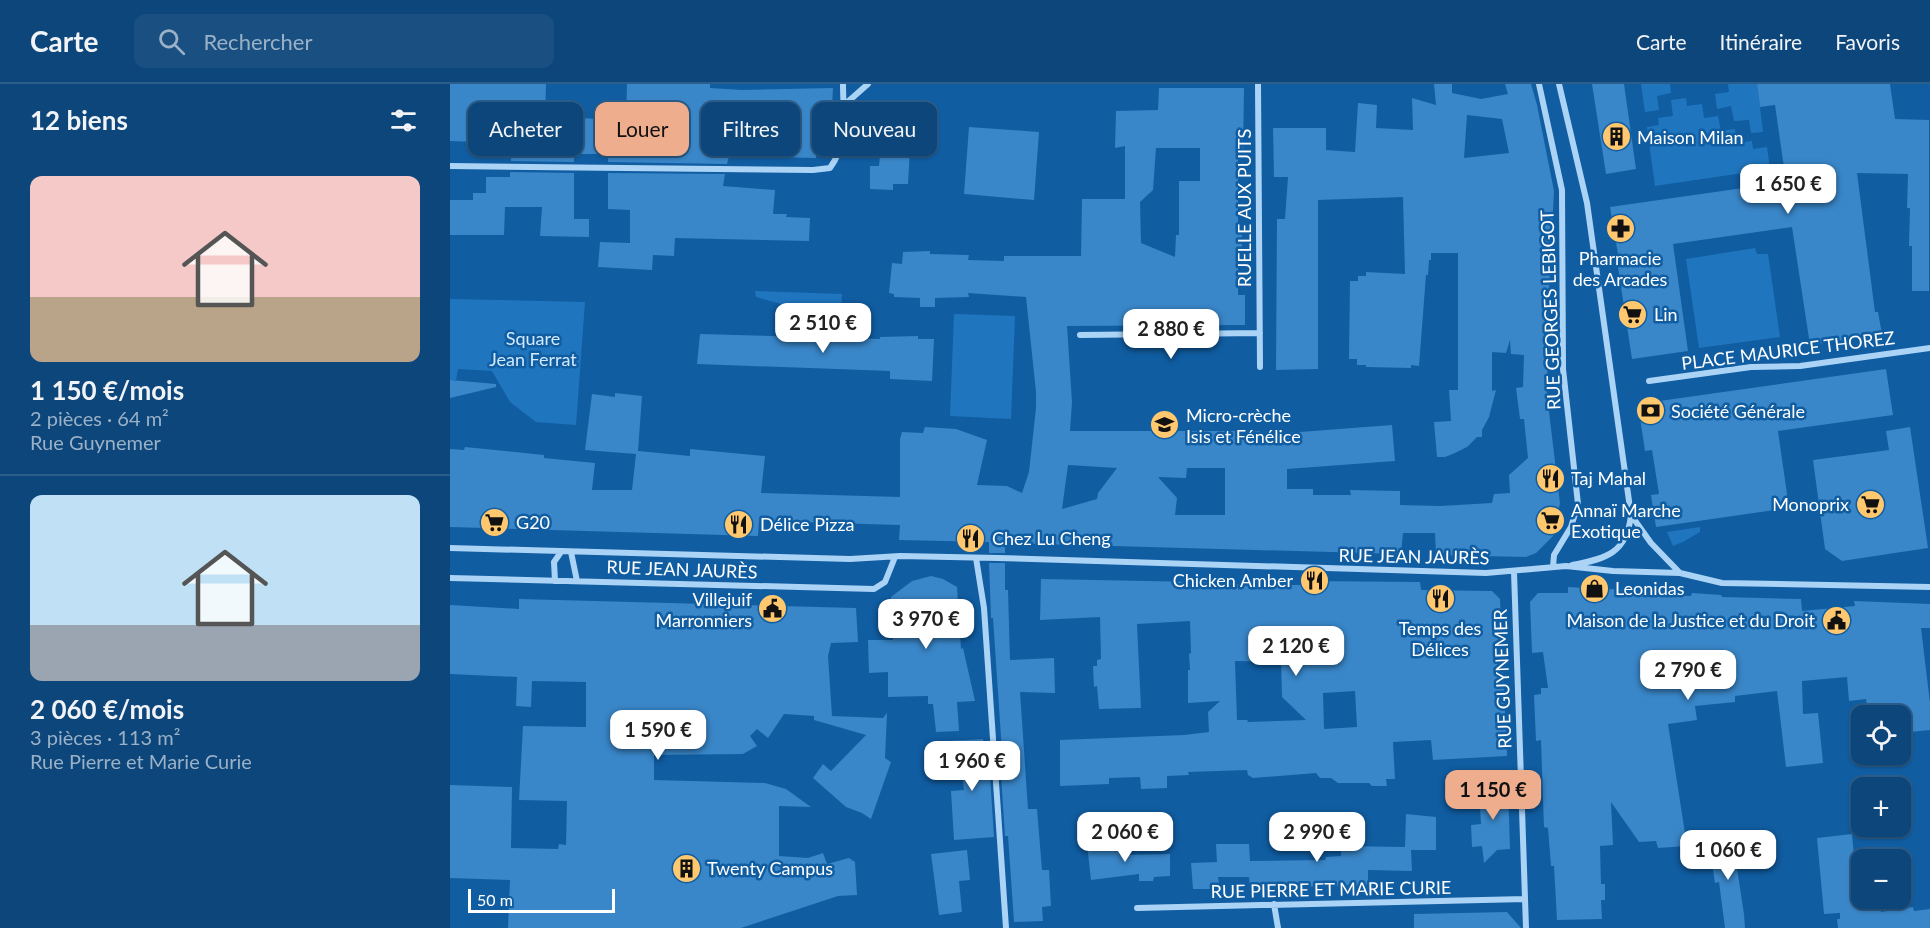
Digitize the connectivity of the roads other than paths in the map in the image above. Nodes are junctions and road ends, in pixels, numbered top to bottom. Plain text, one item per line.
1 (843, 84) edge
2 (868, 84) edge
3 (1258, 84) edge
4 (1539, 84) edge
5 (1559, 84) edge
6 (843, 102) edge
7 (847, 102) edge
8 (838, 156) edge
9 (450, 166) edge
10 (1260, 333) junction
11 (1080, 335) dead end
12 (1930, 348) edge
13 (1260, 367) dead end
14 (1649, 381) dead end
15 (1631, 515) junction
16 (450, 548) edge
17 (561, 552) junction
18 (571, 552) junction
19 (895, 557) junction
20 (976, 558) junction
21 (1566, 566) junction
22 (1553, 567) junction
23 (1514, 572) junction
24 (1680, 573) junction
25 (450, 578) edge
26 (555, 581) junction
27 (577, 581) junction
28 (1930, 587) edge
29 (1525, 899) junction
30 (1274, 904) junction
31 (1137, 908) dead end
32 (1006, 928) edge
33 (1278, 928) edge
34 (1526, 928) edge

1 - 6 street
2 - 7 street
3 - 10 street, RUELLE AUX PUITS
4 - 22 street, RUE GEORGES LEBIGOT
5 - 15 street
8 - 9 street
10 - 11 street
10 - 13 street, RUELLE AUX PUITS
12 - 14 street, PLACE MAURICE THOREZ
15 - 21 street
15 - 24 street
16 - 17 street, RUE JEAN JAURÈS
17 - 18 street, RUE JEAN JAURÈS
17 - 26 street
18 - 19 street, RUE JEAN JAURÈS
18 - 27 street
19 - 20 street, RUE JEAN JAURÈS
19 - 27 street, RUE JEAN JAURÈS
20 - 23 street, RUE JEAN JAURÈS
20 - 32 street
21 - 22 street, RUE JEAN JAURÈS
21 - 24 street, RUE JEAN JAURÈS
22 - 23 street, RUE JEAN JAURÈS
23 - 29 street, RUE GUYNEMER
24 - 28 street, RUE JEAN JAURÈS
25 - 26 street, RUE JEAN JAURÈS
26 - 27 street, RUE JEAN JAURÈS
29 - 30 street, RUE PIERRE ET MARIE CURIE
29 - 34 street, RUE GUYNEMER
30 - 31 street, RUE PIERRE ET MARIE CURIE
30 - 33 street

